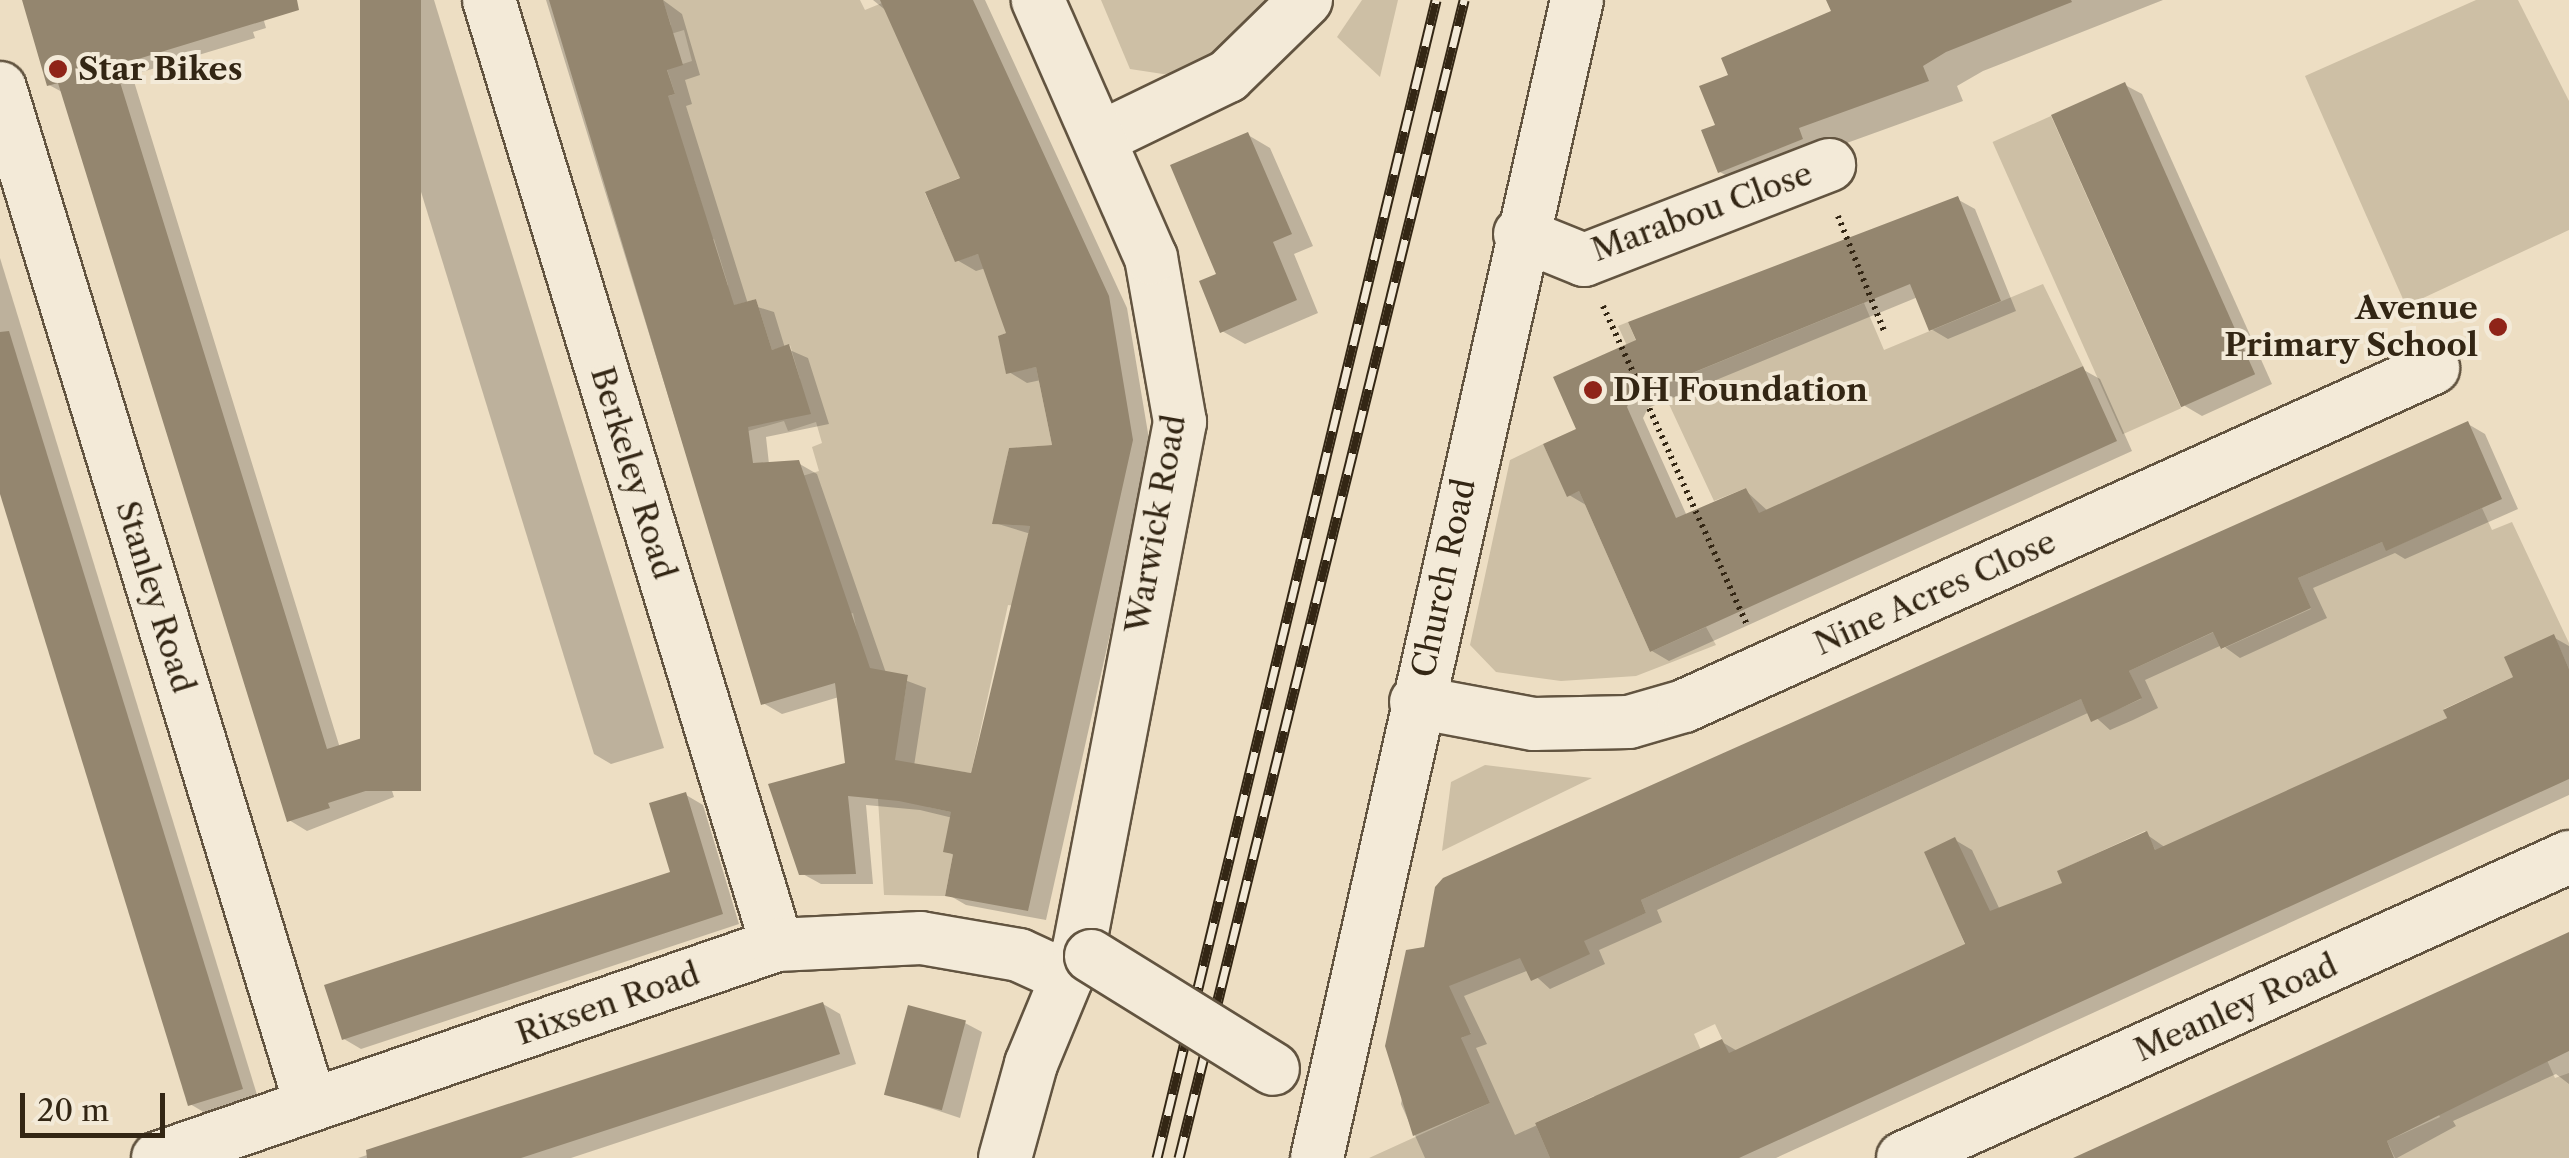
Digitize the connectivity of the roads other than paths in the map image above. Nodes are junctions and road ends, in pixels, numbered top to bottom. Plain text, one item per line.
1 (489, 0) edge
2 (1038, 0) edge
3 (1306, 0) edge
4 (1577, 0) edge
5 (0, 88) edge
6 (1100, 138) junction
7 (1824, 167) road end
8 (1520, 234) junction
9 (2433, 368) dead end
10 (1416, 702) junction
11 (2569, 858) edge
12 (776, 946) junction
13 (1079, 960) junction
14 (1330, 1088) junction
15 (311, 1105) junction
16 (158, 1158) edge
17 (1005, 1158) edge
18 (1317, 1158) edge
19 (1904, 1158) edge

1 - 12 street, Berkeley Road
2 - 6 street, Warwick Road
3 - 6 street
4 - 8 street, Church Road
5 - 15 street, Stanley Road
6 - 13 street, Warwick Road
7 - 8 street, Marabou Close
8 - 10 street, Church Road
9 - 10 street, Nine Acres Close
10 - 14 street, Church Road
11 - 19 street, Meanley Road
12 - 13 street, Rixsen Road
12 - 15 street, Rixsen Road
13 - 14 street, Rixsen Road, bridge
13 - 17 street, Warwick Road
14 - 18 street, Church Road
15 - 16 street, Rixsen Road

